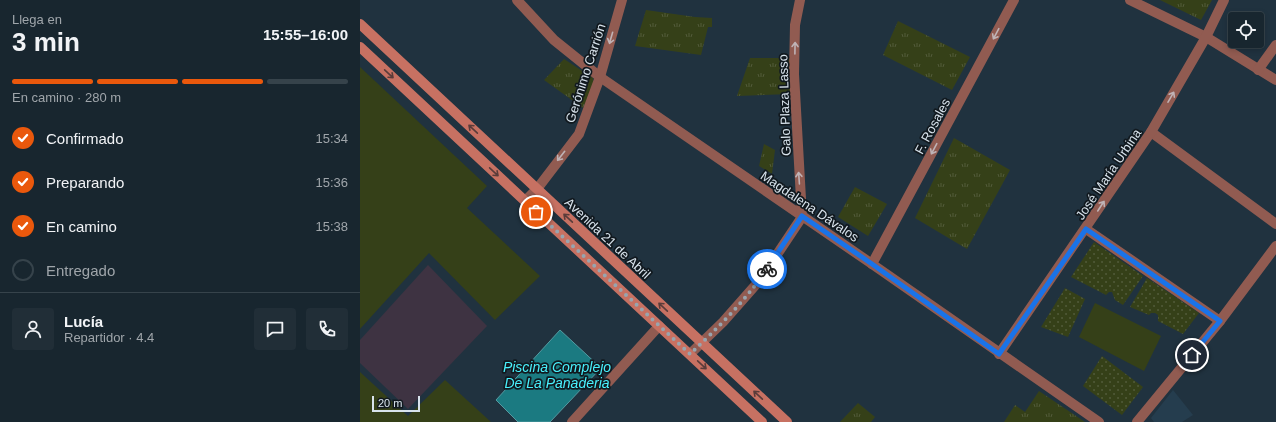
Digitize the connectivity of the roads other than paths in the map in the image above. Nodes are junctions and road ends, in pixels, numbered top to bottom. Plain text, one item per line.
1 (517, 0) edge
2 (622, 0) edge
3 (800, 0) edge
4 (1014, 0) edge
5 (1130, 0) edge
6 (1224, 0) edge
7 (360, 24) edge
8 (1206, 37) junction
9 (1276, 45) edge
10 (360, 47) edge
11 (1258, 70) junction
12 (600, 77) junction
13 (1276, 80) edge
14 (1151, 132) junction
15 (537, 189) junction
16 (525, 201) junction
17 (802, 216) junction
18 (1276, 224) edge
19 (1086, 229) junction
20 (1276, 246) edge
21 (872, 264) junction
22 (1220, 321) junction
23 (659, 326) junction
24 (702, 343) junction
25 (690, 354) junction
26 (999, 354) junction
27 (572, 422) edge
28 (762, 422) edge
29 (787, 422) edge
30 (1099, 422) edge
31 (1137, 422) edge

1 - 12 street, Magdalena Dávalos
2 -> 12 street, Gerónimo Carrión
17 -> 3 street, Galo Plaza Lasso
4 -> 21 street, F. Rosales
5 - 8 street
6 - 8 street, José María Urbina
15 -> 7 main road, Avenida 21 de Abril
8 - 11 street
14 -> 8 street, José María Urbina
9 - 11 street
10 -> 16 main road
11 - 13 street
12 -> 15 street, Gerónimo Carrión
12 - 17 street, Magdalena Dávalos
14 - 18 street
19 -> 14 street, José María Urbina
15 - 16 street, Gerónimo Carrión
24 -> 15 main road, Avenida 21 de Abril
16 - 23 main road
17 - 21 street, Magdalena Dávalos
17 - 24 street
19 - 22 street
19 - 26 street, José María Urbina
20 - 22 street
21 - 26 street, Magdalena Dávalos
22 - 31 street
23 - 25 main road
23 - 27 street
24 - 25 street
29 -> 24 main road, Avenida 21 de Abril
25 -> 28 main road
26 - 30 street, Magdalena Dávalos

